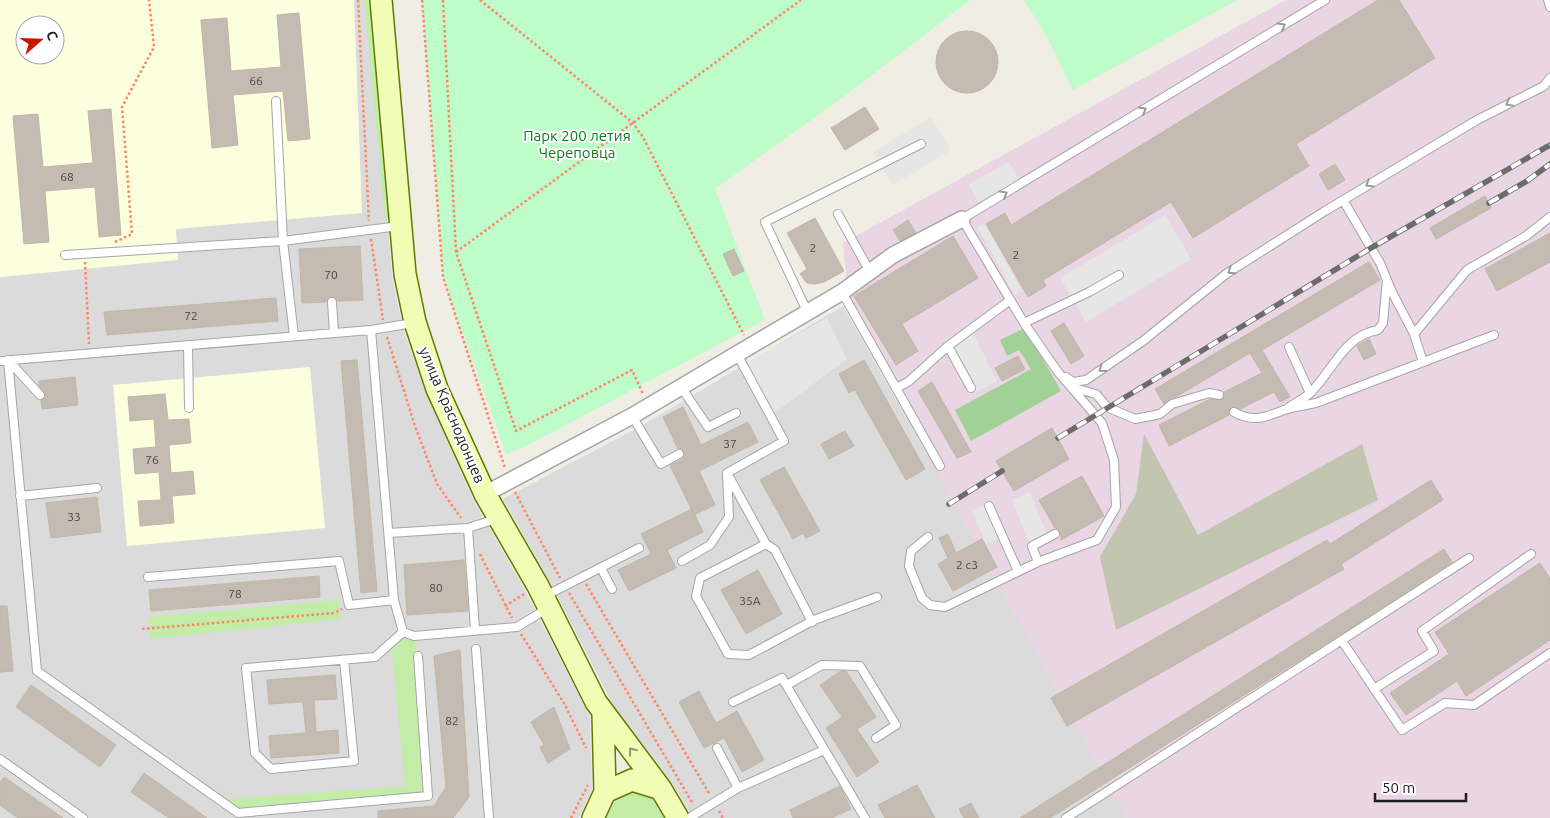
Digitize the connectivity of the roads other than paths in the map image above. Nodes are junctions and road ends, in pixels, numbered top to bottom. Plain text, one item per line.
1 (381, 0) edge
2 (1325, 0) edge
3 (1548, 0) edge
4 (1550, 7) edge
5 (1550, 78) edge
6 (276, 101) dead end
7 (921, 144) dead end
8 (1342, 200) junction
9 (838, 214) dead end
10 (1550, 217) edge
11 (962, 219) junction
12 (401, 225) junction
13 (283, 241) junction
14 (65, 255) dead end
15 (870, 272) junction
16 (1119, 275) dead end
17 (1387, 280) junction
18 (842, 292) junction
19 (1009, 301) junction
20 (332, 302) dead end
21 (807, 311) junction
22 (415, 322) junction
23 (1024, 323) junction
24 (371, 330) junction
25 (334, 333) junction
26 (1414, 334) junction
27 (1494, 335) dead end
28 (294, 336) junction
29 (188, 345) junction
30 (948, 346) junction
31 (1289, 348) dead end
32 (744, 351) junction
33 (4, 361) edge
34 (1424, 362) junction
35 (1058, 372) junction
36 (681, 387) junction
37 (1072, 387) junction
38 (896, 388) junction
39 (971, 388) dead end
40 (1310, 393) junction
41 (40, 395) dead end
42 (1219, 395) dead end
43 (189, 408) dead end
44 (1285, 410) junction
45 (736, 412) dead end
46 (1234, 412) dead end
47 (632, 416) junction
48 (679, 454) dead end
49 (940, 466) dead end
50 (727, 473) junction
51 (97, 488) dead end
52 (485, 494) junction
53 (20, 496) junction
54 (990, 506) dead end
55 (498, 519) junction
56 (468, 528) junction
57 (389, 534) junction
58 (1055, 534) dead end
59 (928, 537) dead end
60 (766, 544) junction
61 (639, 548) dead end
62 (1531, 554) dead end
63 (1469, 558) dead end
64 (682, 561) dead end
65 (1038, 562) junction
66 (601, 568) junction
67 (1018, 571) junction
68 (148, 577) dead end
69 (612, 589) dead end
70 (877, 597) dead end
71 (394, 600) junction
72 (546, 602) junction
73 (812, 622) junction
74 (475, 630) junction
75 (403, 632) junction
76 (1342, 641) junction
77 (476, 649) dead end
78 (1550, 653) edge
79 (418, 656) dead end
80 (344, 660) junction
81 (787, 685) junction
82 (1374, 690) junction
83 (733, 702) dead end
84 (603, 714) junction
85 (876, 738) dead end
86 (718, 748) dead end
87 (824, 750) junction
88 (0, 759) edge
89 (738, 788) junction
90 (661, 789) junction
91 (605, 792) junction
92 (238, 815) edge
93 (688, 815) edge
94 (83, 818) edge
95 (489, 818) edge
96 (593, 818) edge
97 (688, 818) edge
98 (865, 818) edge
99 (1066, 818) edge

1 - 12 main road, улица Краснодонцев
11 -> 2 lane
3 - 4 lane
5 -> 8 lane
6 - 13 lane
7 - 21 lane
8 - 17 lane
8 -> 35 lane
9 - 15 lane
10 - 26 lane
11 - 15 street
11 - 19 lane
12 - 13 lane
12 - 22 main road, улица Краснодонцев
13 - 14 lane
13 - 28 lane
15 - 18 street
16 - 23 lane
17 - 26 lane
17 - 40 lane
18 - 21 street
18 - 38 lane
19 - 23 lane
19 - 30 lane
20 - 25 lane
21 - 32 street
22 - 24 lane
22 - 52 main road, улица Краснодонцев
23 - 35 lane
24 - 25 lane
24 - 57 lane
25 - 28 lane
26 - 34 lane
27 - 34 lane
28 - 29 lane
29 - 33 lane
29 - 43 lane
30 - 38 lane
30 - 39 lane
31 - 40 lane
32 - 36 street
32 - 50 lane
33 - 41 lane
33 - 53 lane
34 - 44 lane
35 - 37 lane
36 - 45 lane
36 - 47 street
37 - 42 lane
37 - 65 lane
38 - 49 lane
40 - 44 lane
44 - 46 lane
47 - 48 lane
47 - 52 street
50 - 60 lane
50 - 64 lane
51 - 53 lane
52 - 55 main road, улица Краснодонцев
53 - 92 lane
54 - 67 lane
55 - 56 lane
55 - 72 main road, улица Краснодонцев
56 - 57 lane
56 - 74 lane
57 - 71 lane
58 - 65 lane
59 - 67 lane
60 - 73 lane
60 - 73 lane
61 - 66 lane
62 - 82 lane
63 - 76 lane
65 - 67 lane
66 - 69 lane
66 - 72 lane
68 - 71 lane
70 - 73 lane
71 - 75 lane
72 - 74 lane
72 - 84 main road, улица Краснодонцев
74 - 75 lane
75 - 80 lane
76 - 82 lane
76 - 99 lane
77 - 95 lane
78 - 82 lane
79 - 92 lane
80 - 80 lane
81 - 83 lane
81 - 85 lane
81 - 87 lane
90 -> 84 main road, улица Краснодонцев
84 - 91 main road, улица Краснодонцев
86 - 89 lane
87 - 89 lane
87 - 98 lane
88 - 94 lane
89 - 93 lane
90 - 91 main road
90 - 93 main road, улица Краснодонцев
91 - 96 main road
93 - 97 lane

